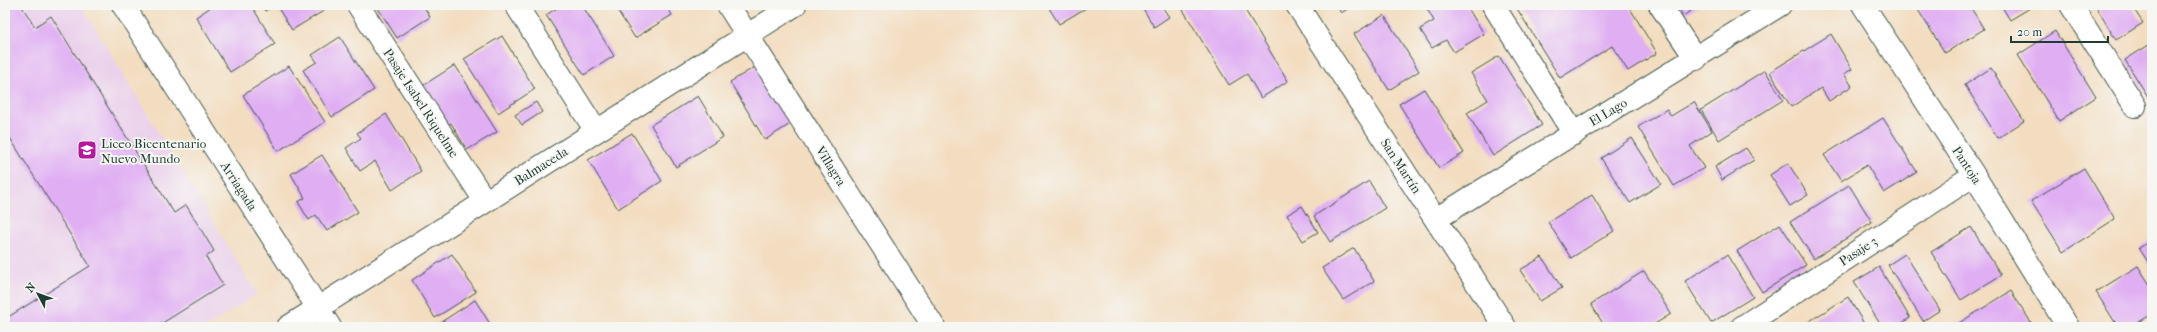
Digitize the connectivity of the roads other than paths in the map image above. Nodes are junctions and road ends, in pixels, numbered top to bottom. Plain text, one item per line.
1 (123, 5) edge
2 (358, 5) edge
3 (516, 5) edge
4 (728, 5) edge
5 (795, 5) edge
6 (1297, 5) edge
7 (1493, 5) edge
8 (1660, 5) edge
9 (1780, 5) edge
10 (1863, 5) edge
11 (2071, 5) edge
12 (748, 35) junction
13 (1696, 59) junction
14 (2135, 106) dead end
15 (596, 131) junction
16 (1574, 134) junction
17 (1974, 175) junction
18 (485, 201) junction
19 (1436, 219) junction
20 (318, 308) junction
21 (288, 327) edge
22 (330, 327) edge
23 (934, 327) edge
24 (1505, 327) edge
25 (1742, 327) edge
26 (2068, 327) edge

1 - 20 street, Arriagada
2 - 18 street, Pasaje Isabel Riquelme
3 - 15 street
4 - 12 street, Villagra
5 - 12 street, Balmaceda
6 - 19 street, San Martín
7 - 16 street
8 - 13 street
9 - 13 street, El Lago
10 - 17 street, Pantoja
11 - 14 street
12 - 15 street, Balmaceda
12 - 23 street, Villagra
13 - 16 street, El Lago
15 - 18 street, Balmaceda
16 - 19 street, El Lago
17 - 25 street, Pasaje 3
17 - 26 street, Pantoja
18 - 20 street, Balmaceda
19 - 24 street, San Martín
20 - 21 street, Balmaceda
20 - 22 street, Arriagada

